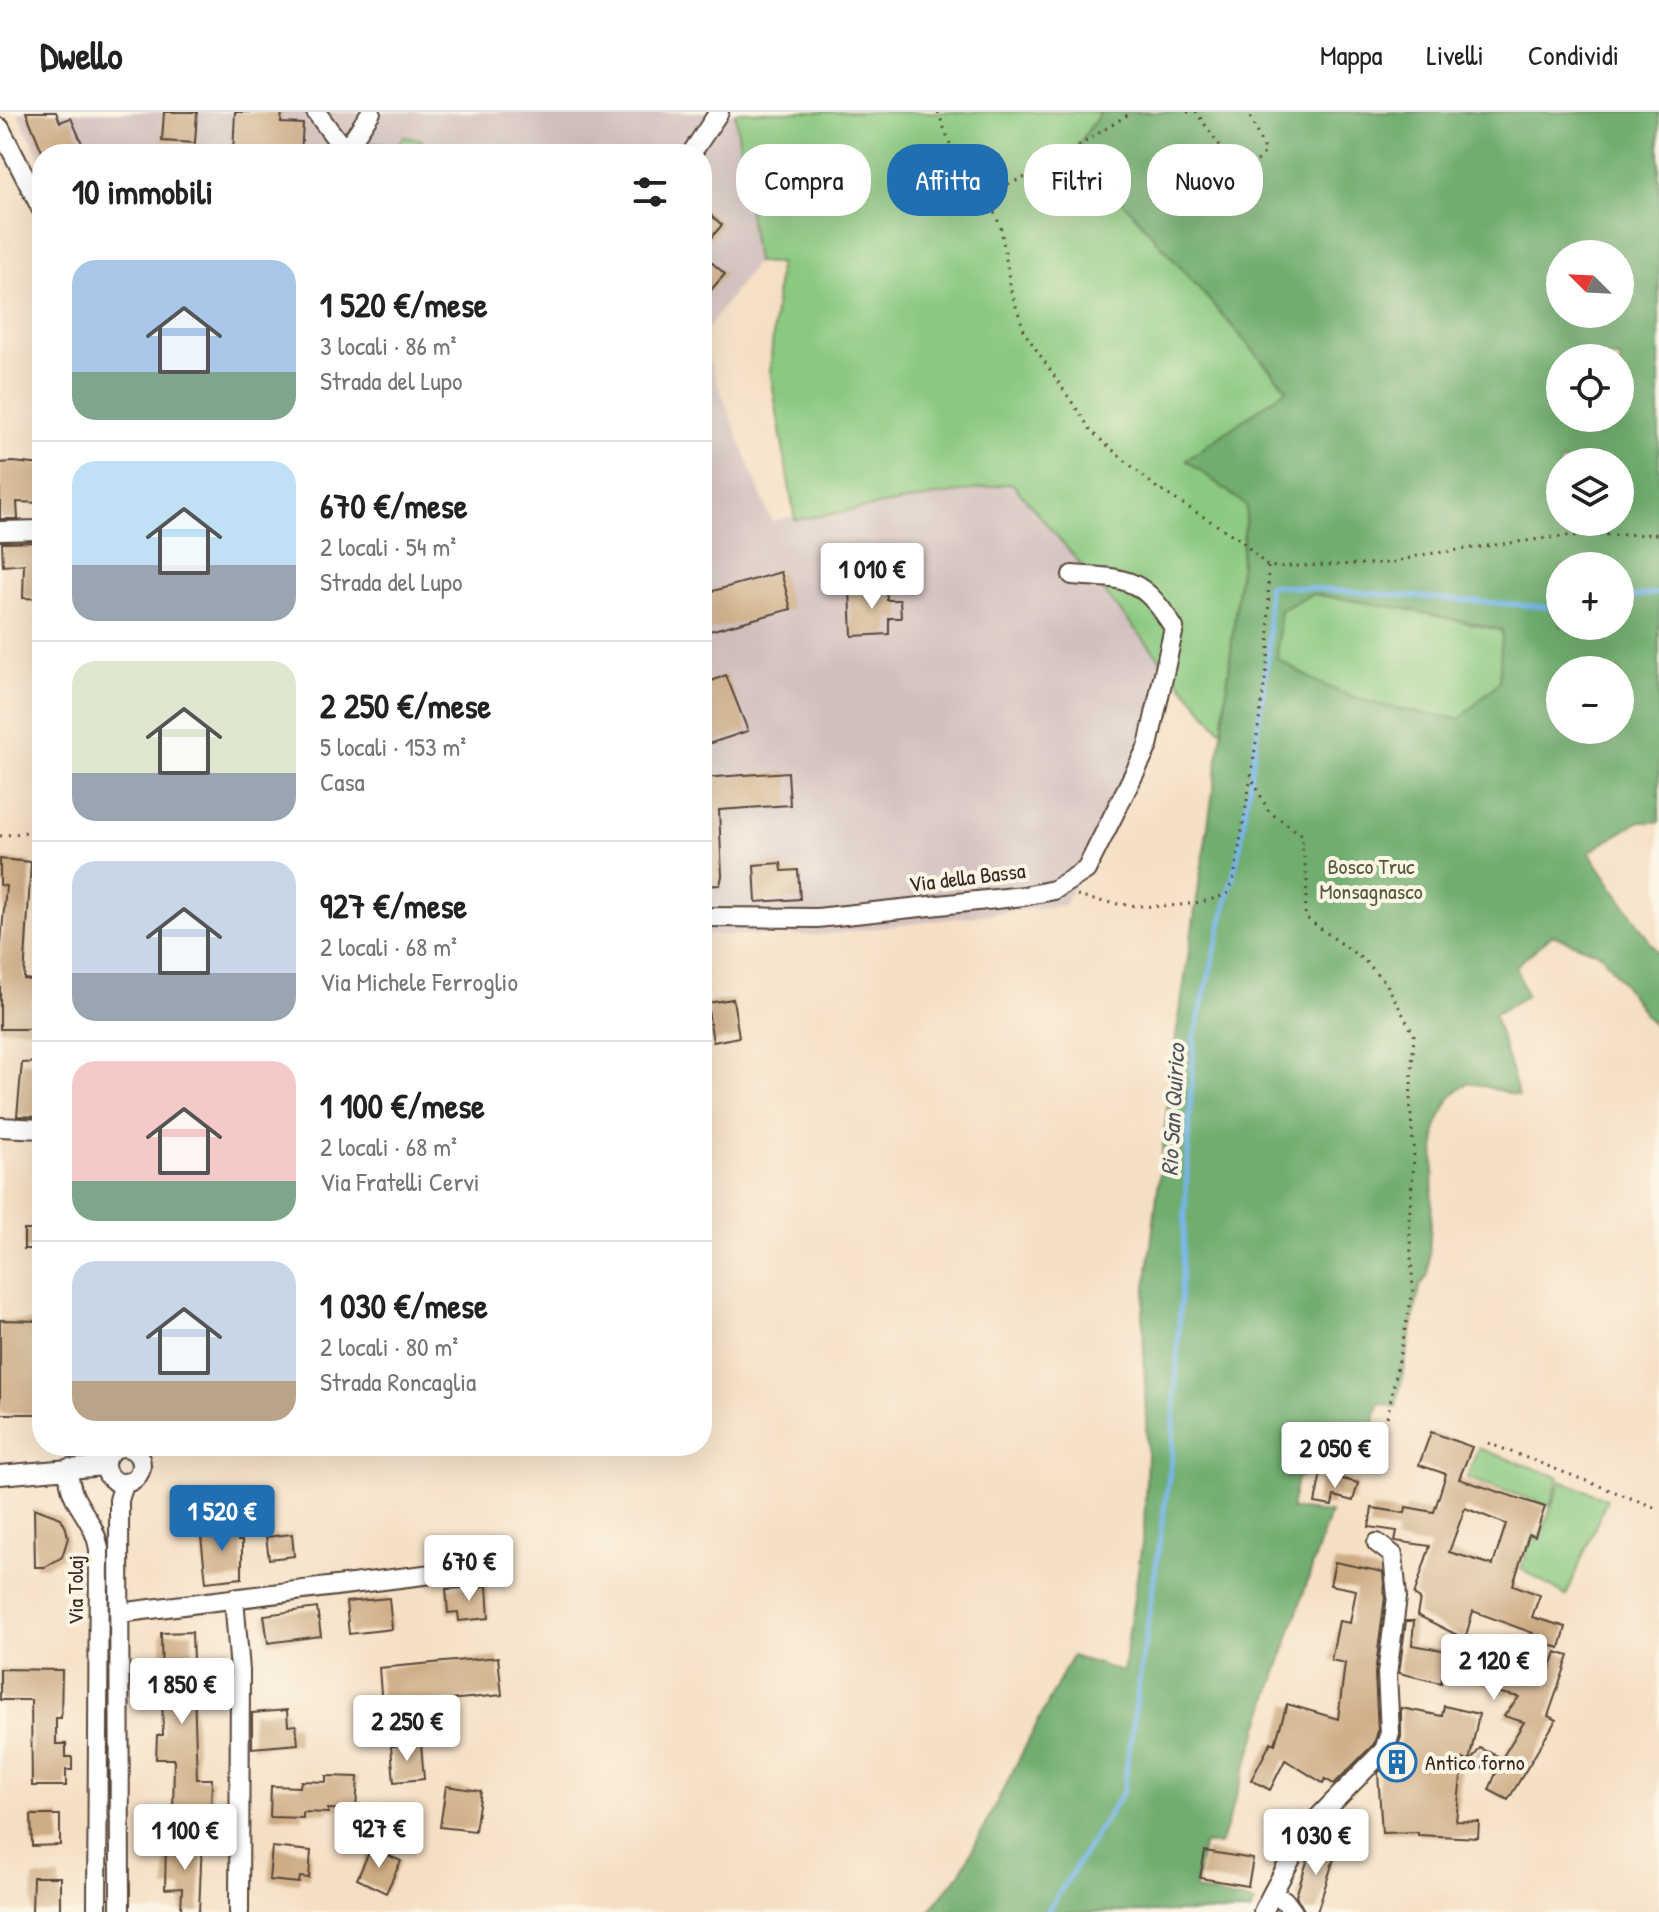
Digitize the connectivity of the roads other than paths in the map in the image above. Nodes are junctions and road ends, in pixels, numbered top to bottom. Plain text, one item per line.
1 (316, 112) edge
2 (371, 112) edge
3 (719, 112) edge
4 (0, 128) edge
5 (338, 144) edge
6 (349, 144) edge
7 (698, 144) edge
8 (32, 190) edge
9 (32, 530) edge
10 (0, 531) edge
11 (1072, 575) dead end
12 (712, 917) edge
13 (0, 1127) edge
14 (32, 1129) edge
15 (107, 1456) edge
16 (136, 1456) edge
17 (104, 1466) junction
18 (69, 1468) junction
19 (0, 1475) edge
20 (124, 1484) junction
21 (1377, 1543) dead end
22 (488, 1567) dead end
23 (234, 1598) junction
24 (119, 1613) junction
25 (1272, 1894) junction
26 (246, 1911) edge
27 (97, 1912) edge
28 (120, 1912) edge
29 (1263, 1912) edge
30 (1293, 1912) edge

1 - 5 street
2 - 6 street
3 - 7 street
4 - 8 street
9 - 10 street
11 - 12 street, Via della Bassa
13 - 14 street
15 - 17 street
16 - 20 street
17 - 18 street
17 - 20 street
18 - 19 street
18 - 27 street, Via Tolaj
20 - 24 street
21 - 25 street
22 - 23 street
23 - 24 street
23 - 26 street
24 - 28 street
25 - 29 street
25 - 30 street

